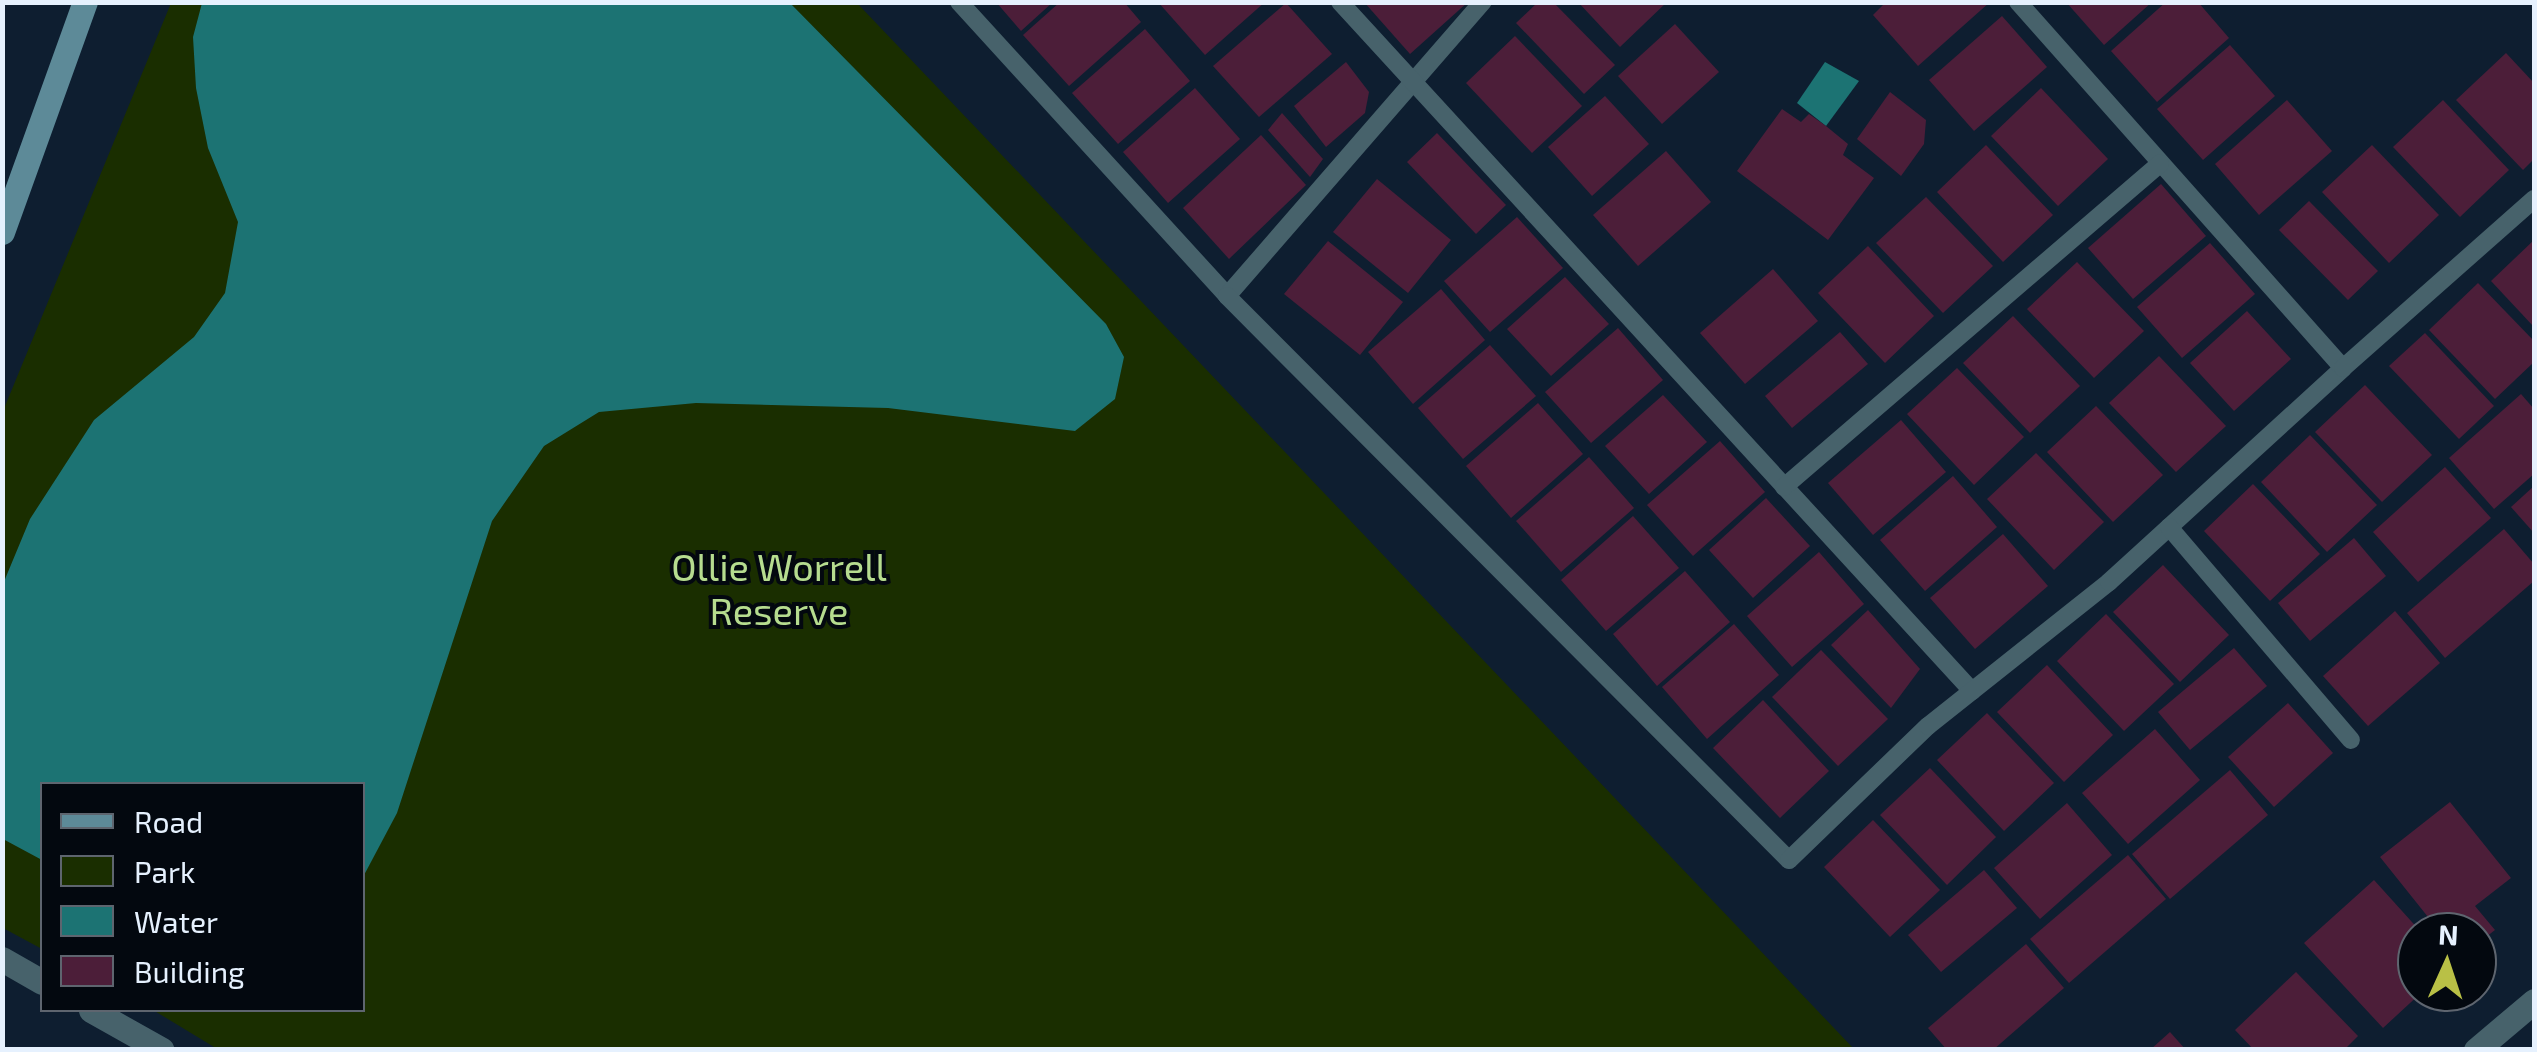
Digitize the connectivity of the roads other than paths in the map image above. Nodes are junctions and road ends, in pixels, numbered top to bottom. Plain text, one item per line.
1 (85, 2) edge
2 (959, 2) edge
3 (1340, 2) edge
4 (1483, 2) edge
5 (2018, 2) edge
6 (1410, 79) junction
7 (2160, 164) junction
8 (2534, 199) edge
9 (2, 232) edge
10 (1227, 296) junction
11 (2344, 368) junction
12 (1784, 487) junction
13 (2169, 527) junction
14 (1972, 691) junction
15 (2351, 740) dead end
16 (2, 960) edge
17 (40, 981) edge
18 (2534, 1001) edge
19 (96, 1012) edge
20 (162, 1050) edge
21 (2476, 1050) edge

1 - 9 main road
2 - 10 lane
3 - 6 lane
4 - 6 lane
5 - 7 lane
6 - 10 lane
6 - 12 lane
7 - 11 lane
7 - 12 lane
8 - 11 lane
10 - 14 lane
11 - 13 lane
12 - 14 lane
13 - 14 lane
13 - 15 lane
16 - 17 street
18 - 21 street
19 - 20 street

